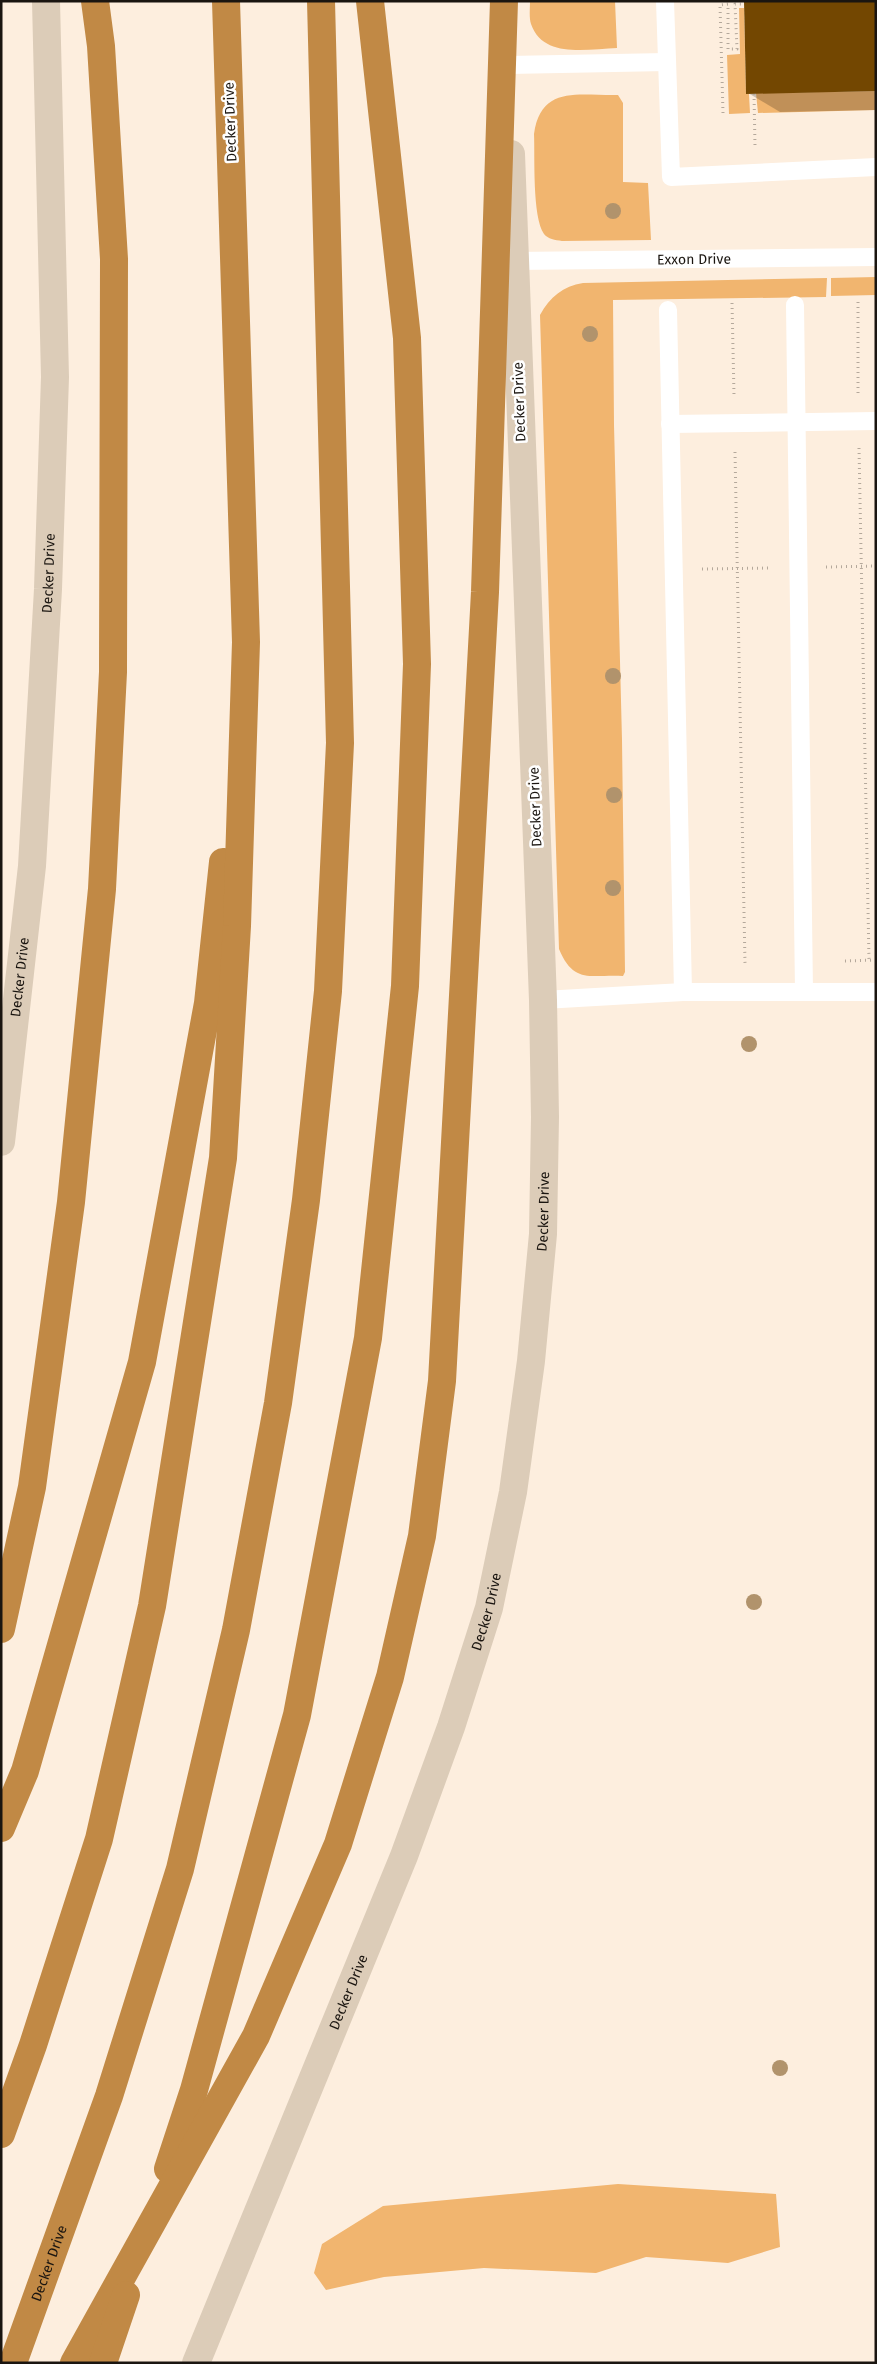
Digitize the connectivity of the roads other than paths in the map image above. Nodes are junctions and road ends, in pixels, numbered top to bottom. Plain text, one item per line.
1 (46, 1) edge
2 (95, 1) edge
3 (226, 1) edge
4 (321, 1) edge
5 (370, 1) edge
6 (505, 1) edge
7 (666, 1) edge
8 (667, 62) junction
9 (508, 65) junction
10 (876, 167) edge
11 (876, 257) edge
12 (514, 262) junction
13 (795, 304) dead end
14 (668, 310) dead end
15 (876, 421) edge
16 (797, 422) junction
17 (670, 424) junction
18 (246, 642) junction
19 (683, 992) junction
20 (804, 992) junction
21 (876, 992) edge
22 (543, 1000) junction
23 (1, 1142) edge
24 (1, 1629) edge
25 (1, 1828) edge
26 (1, 2134) edge
27 (13, 2363) edge
28 (74, 2363) edge
29 (103, 2363) edge
30 (196, 2363) edge

1 - 23 main road, Decker Drive
2 - 24 highway
3 - 18 highway, Decker Drive
4 - 27 highway, Decker Drive
5 - 29 highway
6 - 9 main road, Decker Drive
6 - 28 highway
7 - 8 lane
8 - 9 lane
8 - 10 lane
9 - 12 main road, Decker Drive
11 - 12 lane, Exxon Drive
12 - 22 main road, Decker Drive
13 - 16 lane
14 - 17 lane
15 - 16 lane
16 - 17 lane
16 - 20 lane
17 - 19 lane
18 - 25 highway
18 - 26 highway, Decker Drive
19 - 20 lane
19 - 22 lane
20 - 21 lane
22 - 30 main road, Decker Drive

